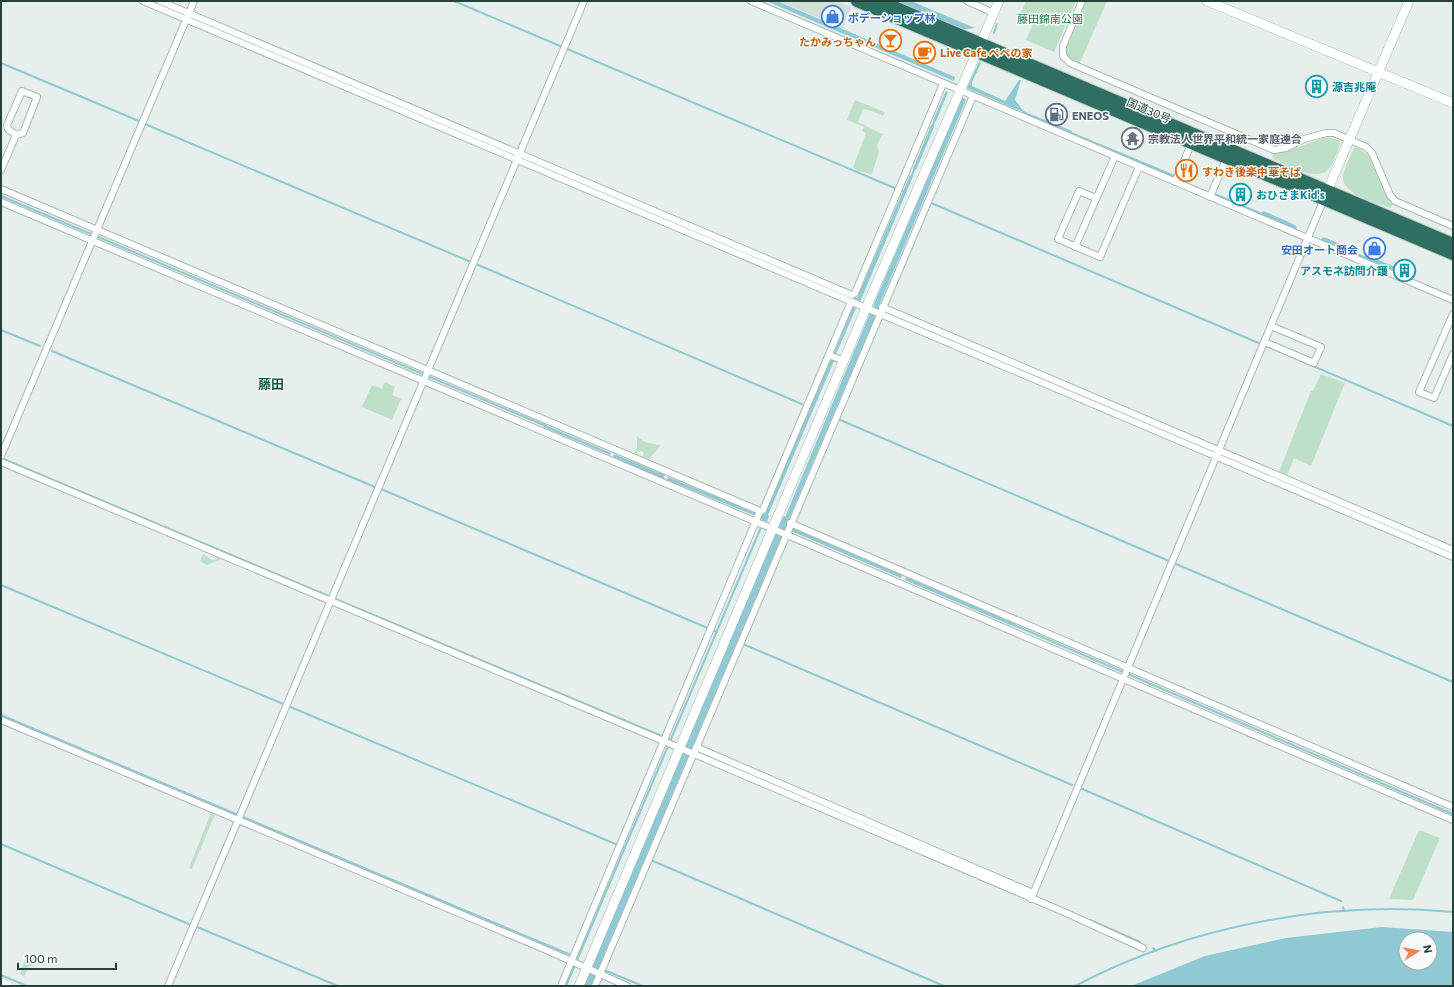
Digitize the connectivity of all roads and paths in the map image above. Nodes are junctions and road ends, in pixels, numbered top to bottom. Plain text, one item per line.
1 (144, 1) edge
2 (160, 1) edge
3 (194, 1) edge
4 (584, 1) edge
5 (751, 1) edge
6 (857, 1) edge
7 (880, 1) edge
8 (967, 1) edge
9 (999, 1) edge
10 (1082, 1) edge
11 (1207, 1) edge
12 (1409, 1) edge
13 (994, 13) junction
14 (188, 16) junction
15 (979, 48) junction
16 (1379, 73) junction
17 (943, 84) junction
18 (960, 91) junction
19 (973, 96) junction
20 (1453, 103) edge
21 (16, 135) junction
22 (1350, 140) junction
23 (1192, 142) junction
24 (1115, 156) junction
25 (519, 157) junction
26 (1227, 157) junction
27 (1140, 167) junction
28 (1, 170) edge
29 (1175, 182) junction
30 (1, 189) edge
31 (1211, 194) junction
32 (1326, 195) junction
33 (1096, 198) junction
34 (5, 199) edge
35 (23, 205) junction
36 (1453, 226) edge
37 (95, 236) junction
38 (1308, 238) junction
39 (1453, 244) edge
40 (1075, 247) junction
41 (1453, 254) edge
42 (1453, 300) edge
43 (860, 305) junction
44 (882, 307) junction
45 (1453, 314) edge
46 (1272, 326) junction
47 (935, 333) junction
48 (1265, 342) junction
49 (1453, 354) edge
50 (835, 357) junction
51 (426, 376) junction
52 (1218, 453) junction
53 (1, 456) edge
54 (1, 462) edge
55 (772, 525) junction
56 (1453, 550) edge
57 (1453, 556) edge
58 (903, 577) junction
59 (331, 598) junction
60 (1018, 627) junction
61 (1125, 673) junction
62 (1, 720) edge
63 (678, 745) junction
64 (1453, 807) edge
65 (240, 818) junction
66 (1453, 820) edge
67 (1032, 896) junction
68 (1143, 948) dead end
69 (583, 965) junction
70 (1, 983) edge
71 (8, 986) edge
72 (168, 986) edge
73 (561, 986) edge
74 (579, 986) edge
75 (595, 986) edge
76 (627, 986) edge

1 - 14 street
2 - 14 street
3 - 14 street
4 - 25 street
5 - 17 street
6 - 15 highway, 国道30号
7 - 15 highway, 国道30号
8 - 13 street
9 - 13 street
10 - 22 street
11 - 16 street
12 - 16 street
13 - 15 street
14 - 25 street
14 - 37 street
15 - 18 street
15 - 23 highway, 国道30号
15 - 32 highway, 国道30号
16 - 20 street
16 - 22 street
17 - 18 street
17 - 43 street
18 - 19 street
18 - 43 street
19 - 24 street
19 - 44 street
21 - 21 street
21 - 28 street
22 - 32 street
22 - 36 street
23 - 26 highway, 国道30号
23 - 29 street
24 - 27 street
24 - 33 street
25 - 43 street
25 - 51 street
26 - 31 street
26 - 32 highway, 国道30号
27 - 29 street
27 - 40 street
29 - 31 street
30 - 34 street
31 - 38 street
32 - 38 street
32 - 39 highway, 国道30号
32 - 41 highway, 国道30号
33 - 40 street
33 - 40 street
34 - 35 street
34 - 35 street
35 - 37 street
35 - 37 street
37 - 51 street
37 - 51 street
37 - 53 street
38 - 42 street
38 - 46 street
43 - 44 street
43 - 47 street
43 - 50 street
43 - 50 street
43 - 55 street
44 - 47 street
45 - 49 street
46 - 48 street
46 - 48 street
47 - 52 street
48 - 52 street
50 - 55 street
50 - 55 street
51 - 55 street
51 - 55 street
51 - 59 street
52 - 56 street
52 - 57 street
52 - 61 street
54 - 59 street
55 - 58 street
55 - 58 street
55 - 63 street
55 - 63 street
55 - 63 street
58 - 60 street
58 - 60 street
59 - 63 street
59 - 65 street
60 - 61 street
60 - 61 street
61 - 64 street
61 - 66 street
61 - 67 street
62 - 65 street
63 - 67 street
63 - 69 street
63 - 69 street
63 - 69 street
65 - 69 street
65 - 72 street
67 - 68 street
69 - 73 street
69 - 74 street
69 - 75 street
69 - 76 street
70 - 71 street

